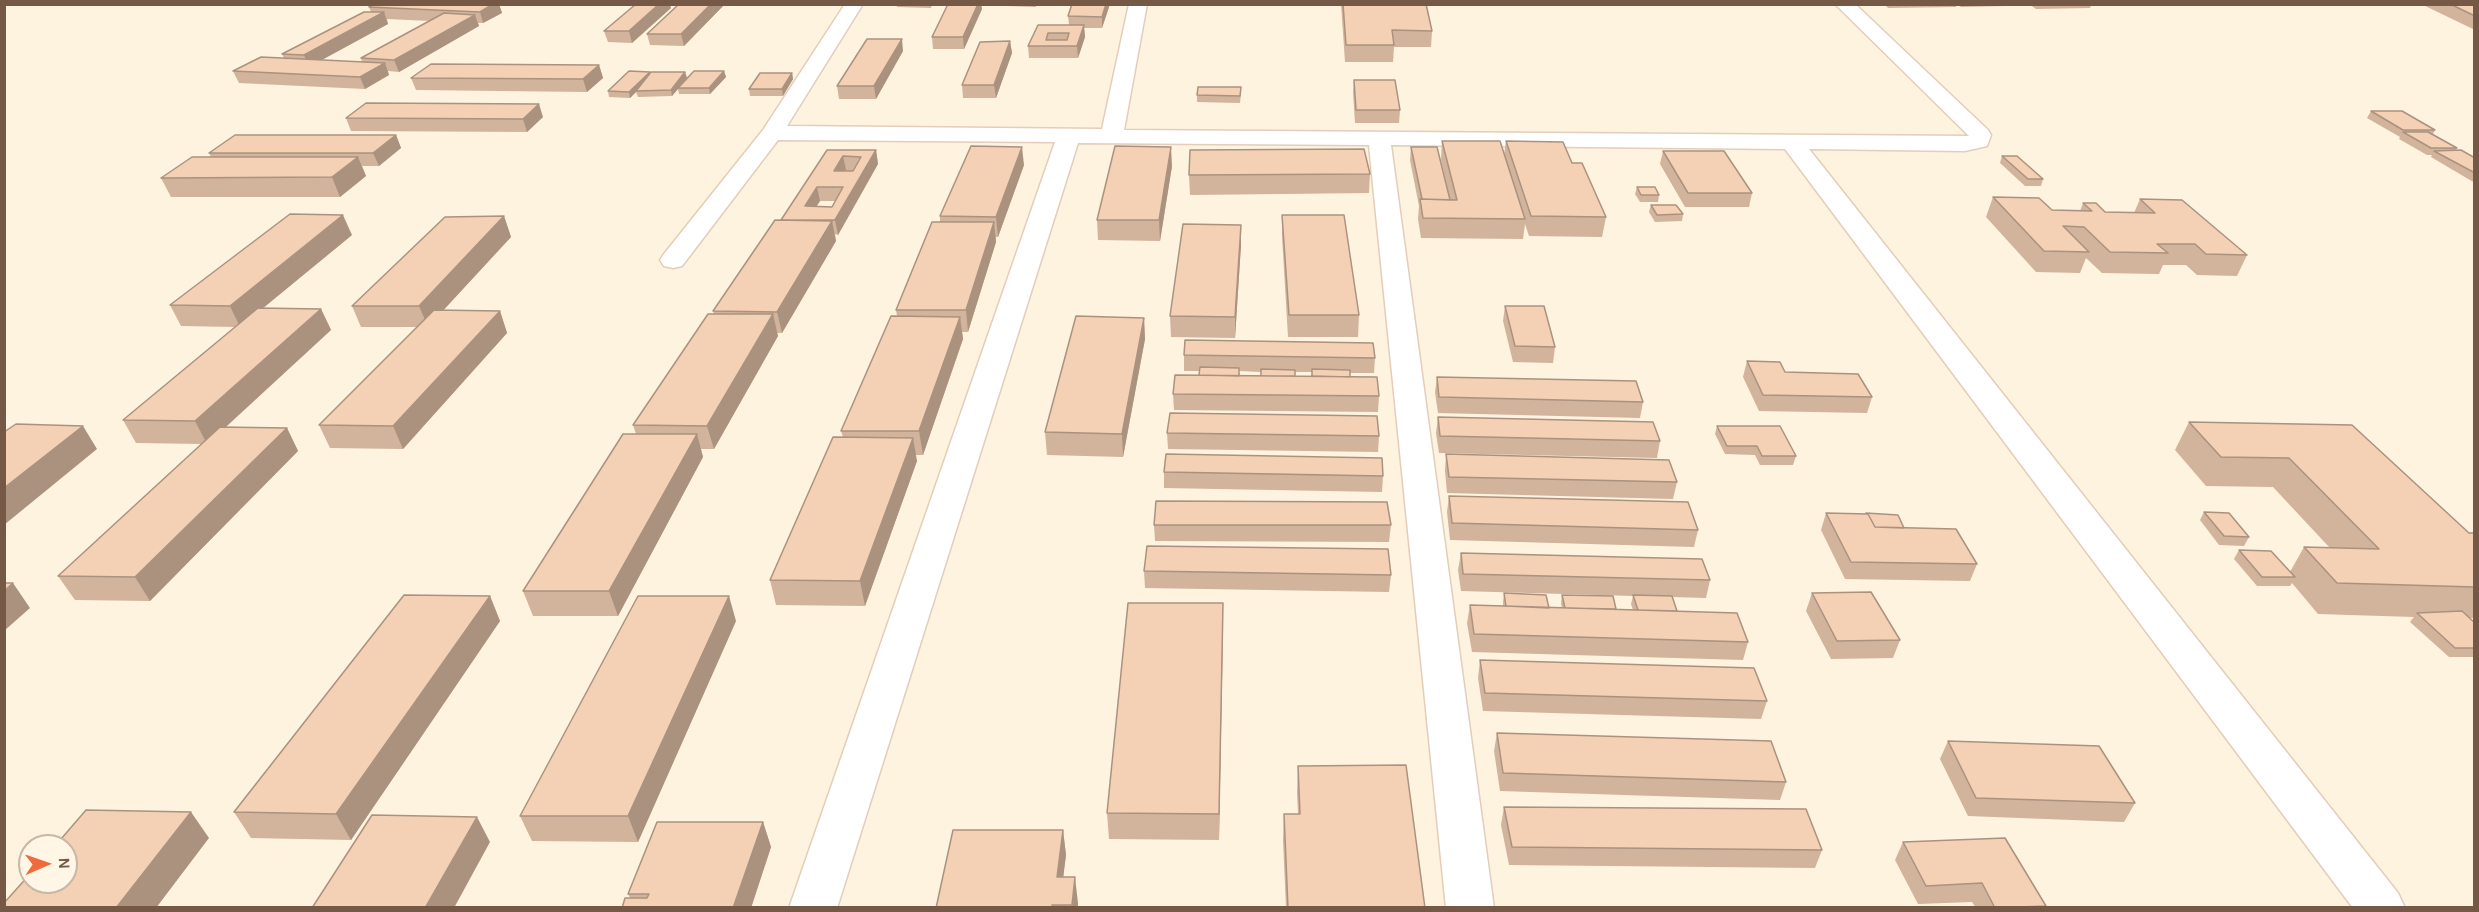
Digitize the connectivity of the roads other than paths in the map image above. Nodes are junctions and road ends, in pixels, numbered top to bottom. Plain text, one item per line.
1 (854, 4) edge
2 (1138, 4) edge
3 (1844, 4) edge
4 (772, 133) junction
5 (1112, 134) junction
6 (1069, 135) junction
7 (1379, 138) junction
8 (1791, 142) junction
9 (673, 260) dead end
10 (813, 908) edge
11 (1470, 908) edge
12 (2381, 908) edge

1 - 4 street
2 - 5 street
3 - 8 street
4 - 6 street
4 - 9 street
5 - 6 street
5 - 7 street
6 - 10 street
7 - 8 street
7 - 11 street
8 - 12 street

